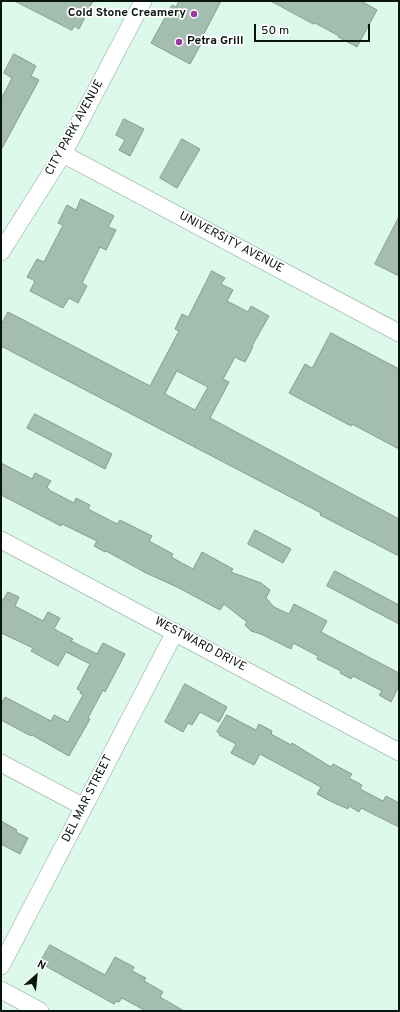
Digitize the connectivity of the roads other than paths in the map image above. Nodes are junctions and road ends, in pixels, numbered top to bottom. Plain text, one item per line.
1 (143, 1) edge
2 (63, 154) junction
3 (1, 252) edge
4 (399, 333) edge
5 (1, 540) edge
6 (175, 632) junction
7 (399, 752) edge
8 (1, 763) edge
9 (84, 807) junction
10 (1, 966) edge
11 (1, 990) edge
12 (40, 1011) edge

1 - 2 street, CITY PARK AVENUE
2 - 3 street, CITY PARK AVENUE
2 - 4 street, UNIVERSITY AVENUE
5 - 6 street, WESTWARD DRIVE
6 - 7 street, WESTWARD DRIVE
6 - 9 street, DEL MAR STREET
8 - 9 street
9 - 10 street, DEL MAR STREET
11 - 12 street

